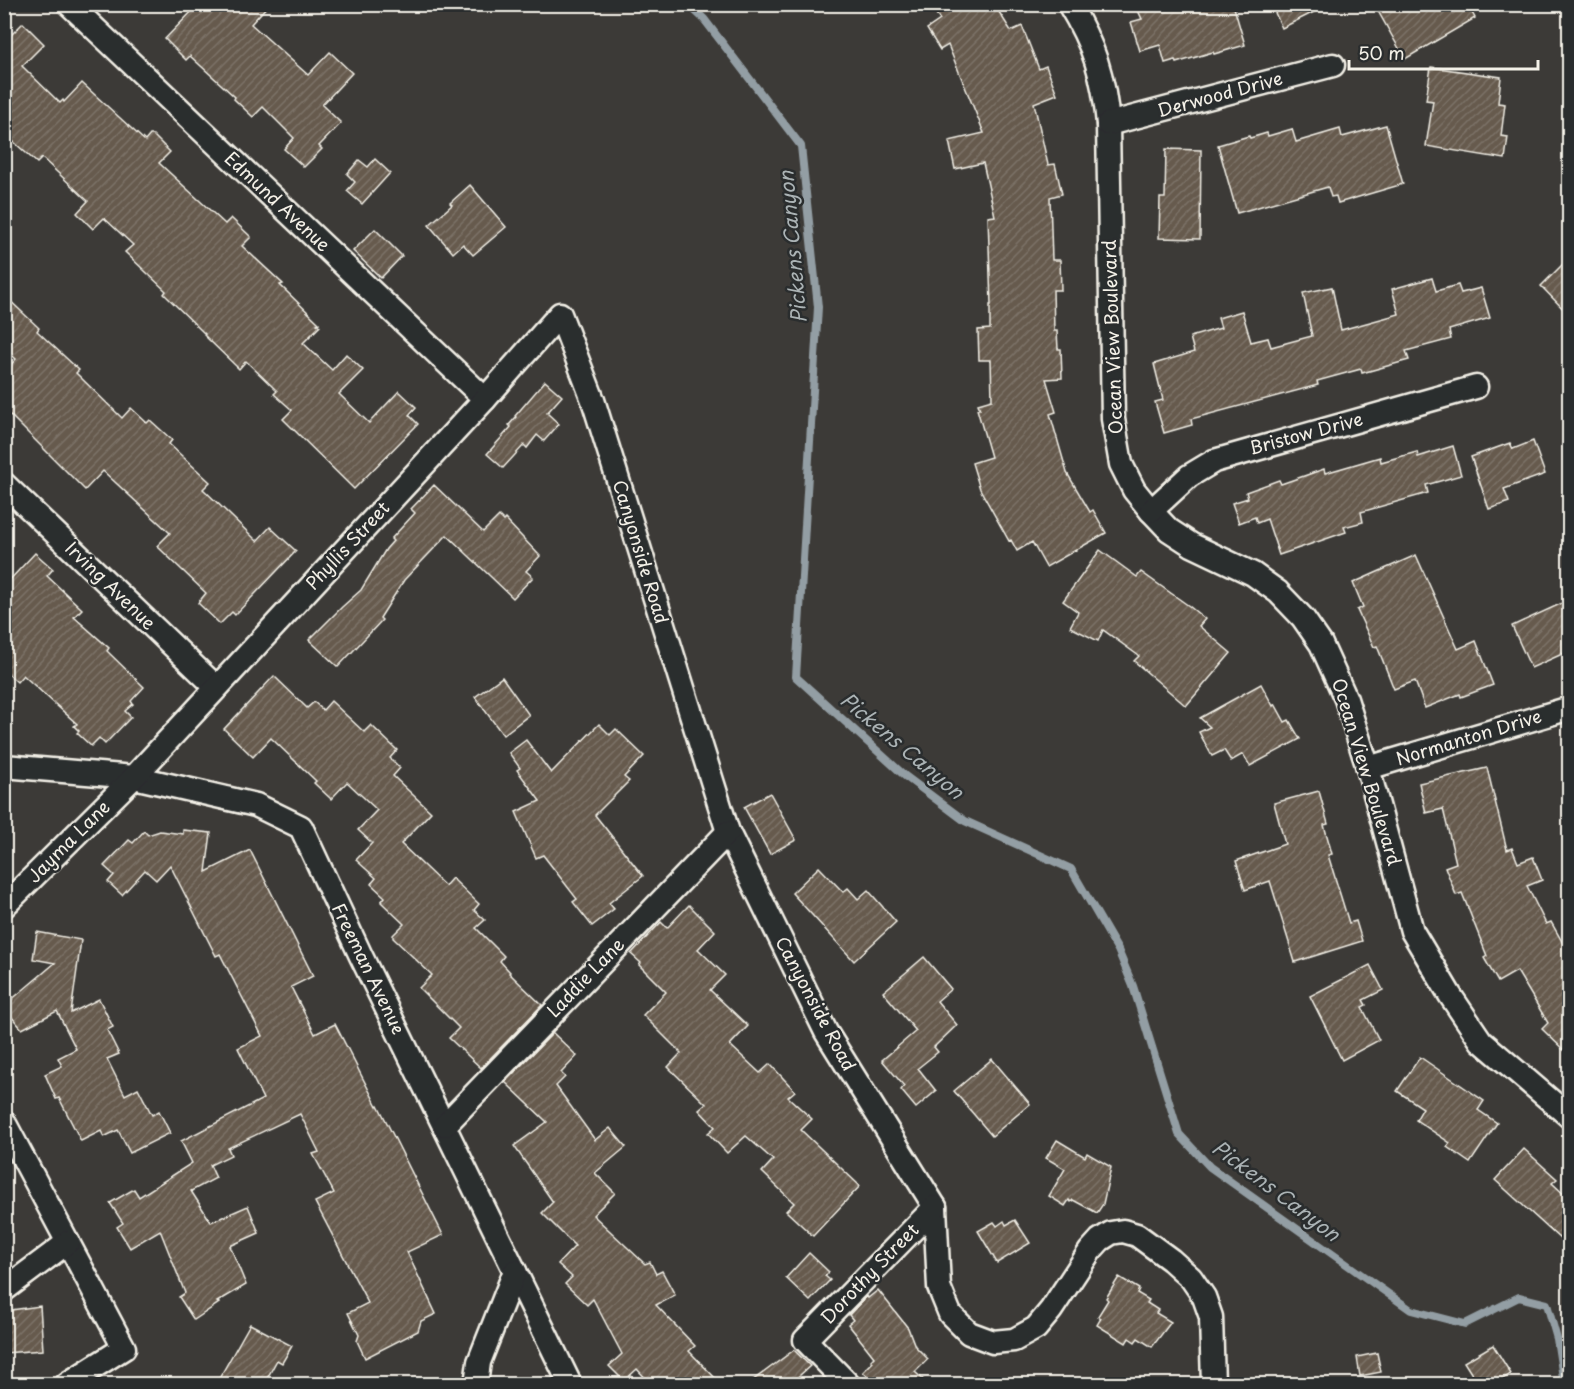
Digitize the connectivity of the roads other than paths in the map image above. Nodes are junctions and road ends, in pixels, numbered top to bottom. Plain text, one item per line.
1 (69, 4) edge
2 (1069, 4) edge
3 (1333, 65) dead end
4 (1108, 124) junction
5 (560, 314) joint
6 (1476, 387) dead end
7 (485, 399) junction
8 (4, 484) edge
9 (1150, 511) junction
10 (216, 687) junction
11 (1569, 708) edge
12 (4, 766) edge
13 (1368, 768) junction
14 (134, 777) junction
15 (728, 832) junction
16 (4, 906) edge
17 (1569, 1117) edge
18 (4, 1122) edge
19 (445, 1125) junction
20 (935, 1207) junction
21 (68, 1242) junction
22 (515, 1271) junction
23 (4, 1290) edge
24 (67, 1384) edge
25 (476, 1384) edge
26 (570, 1384) edge
27 (848, 1384) edge
28 (1212, 1384) edge

1 - 7 street, Edmund Avenue
2 - 4 street, Ocean View Boulevard
3 - 4 street, Derwood Drive
4 - 9 street, Ocean View Boulevard
5 - 7 street, Phyllis Street
5 - 15 street, Canyonside Road
6 - 9 street, Bristow Drive
7 - 10 street, Phyllis Street
8 - 10 street, Irving Avenue
9 - 13 street, Ocean View Boulevard
10 - 14 street, Phyllis Street
11 - 13 street, Normanton Drive
12 - 14 street, Freeman Avenue
13 - 17 street, Ocean View Boulevard
14 - 16 street, Jayma Lane
14 - 19 street, Freeman Avenue
15 - 19 street, Laddie Lane
15 - 20 street, Canyonside Road
18 - 21 street
19 - 22 street, Freeman Avenue
20 - 27 street, Dorothy Street
20 - 28 street, Canyonside Road
21 - 23 street
21 - 24 street
22 - 25 street
22 - 26 street, Freeman Avenue

